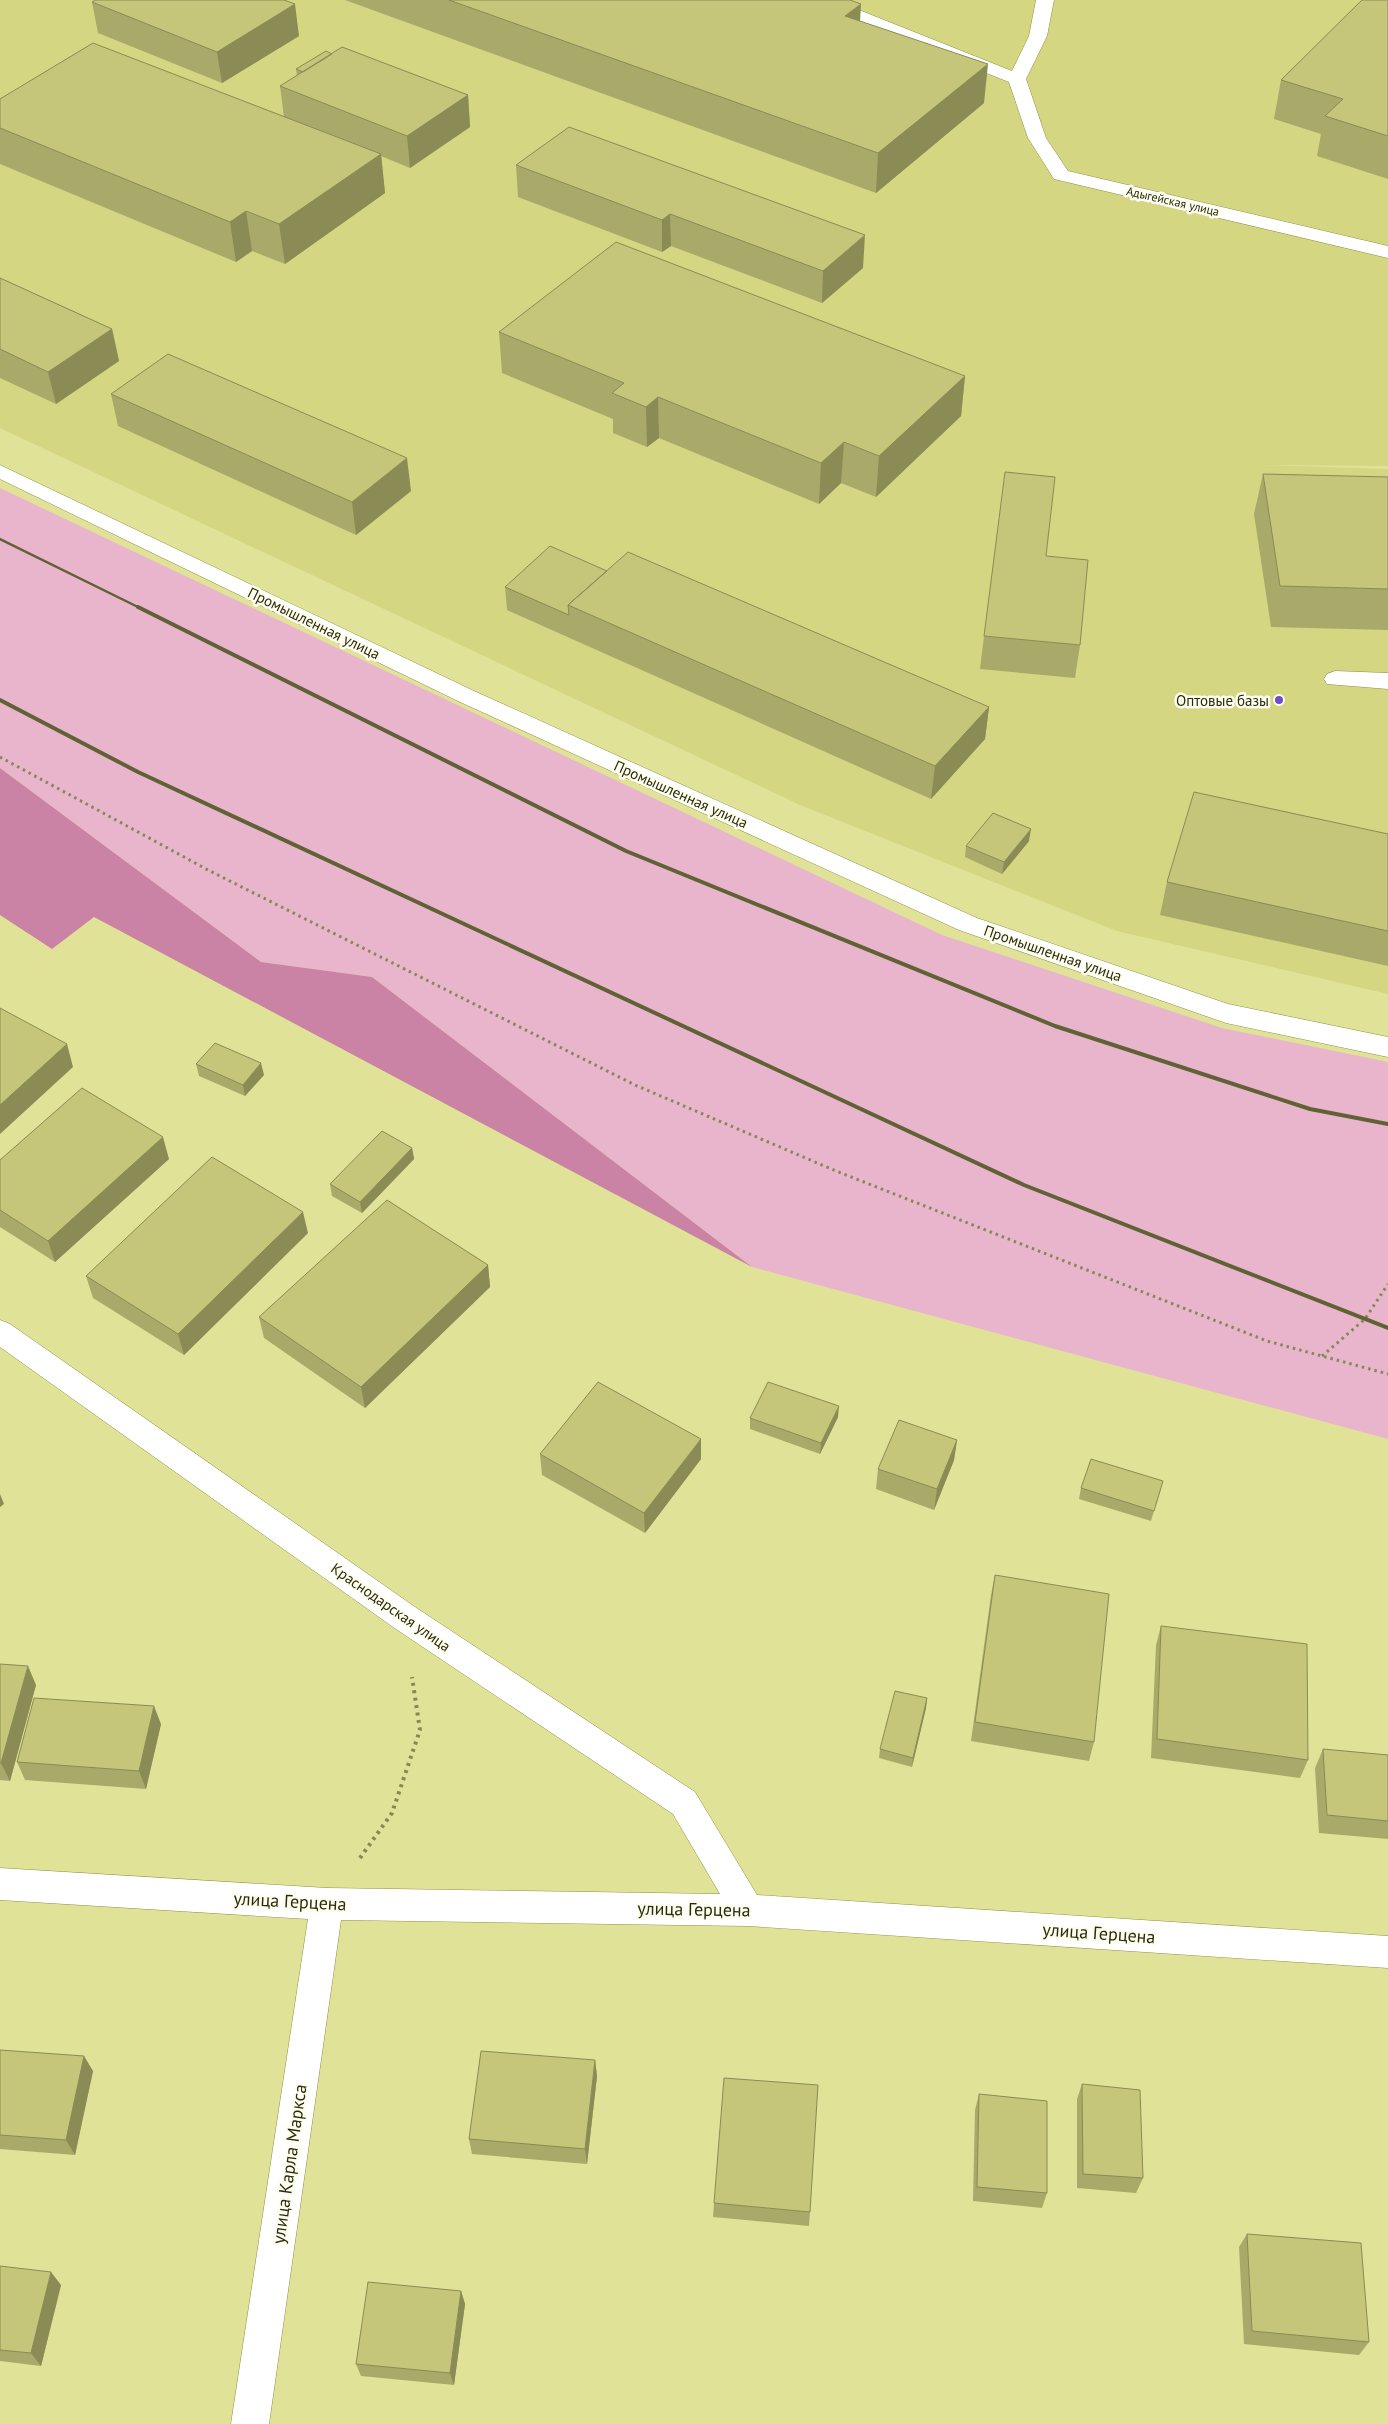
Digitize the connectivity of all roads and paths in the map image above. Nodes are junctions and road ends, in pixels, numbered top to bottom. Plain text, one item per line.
1 (819, 0) edge
2 (1045, 0) edge
3 (1017, 79) junction
4 (1388, 252) edge
5 (0, 471) edge
6 (1335, 678) dead end
7 (1388, 681) edge
8 (0, 757) edge
9 (1388, 1047) edge
10 (1388, 1284) edge
11 (0, 1332) edge
12 (1322, 1356) junction
13 (1388, 1374) edge
14 (404, 1617) junction
15 (0, 1884) edge
16 (327, 1904) junction
17 (748, 1910) junction
18 (1388, 1952) edge
19 (250, 2424) edge

1 - 3 street
2 - 3 street
3 - 4 street, Адыгейская улица
5 - 9 street, Промышленная улица
6 - 7 street
8 - 12 path
10 - 12 path
11 - 14 street, Краснодарская улица
12 - 13 path
14 - 16 path
14 - 17 street, Краснодарская улица
15 - 16 street, улица Герцена
16 - 17 street, улица Герцена
16 - 19 street, улица Карла Маркса
17 - 18 street, улица Герцена

